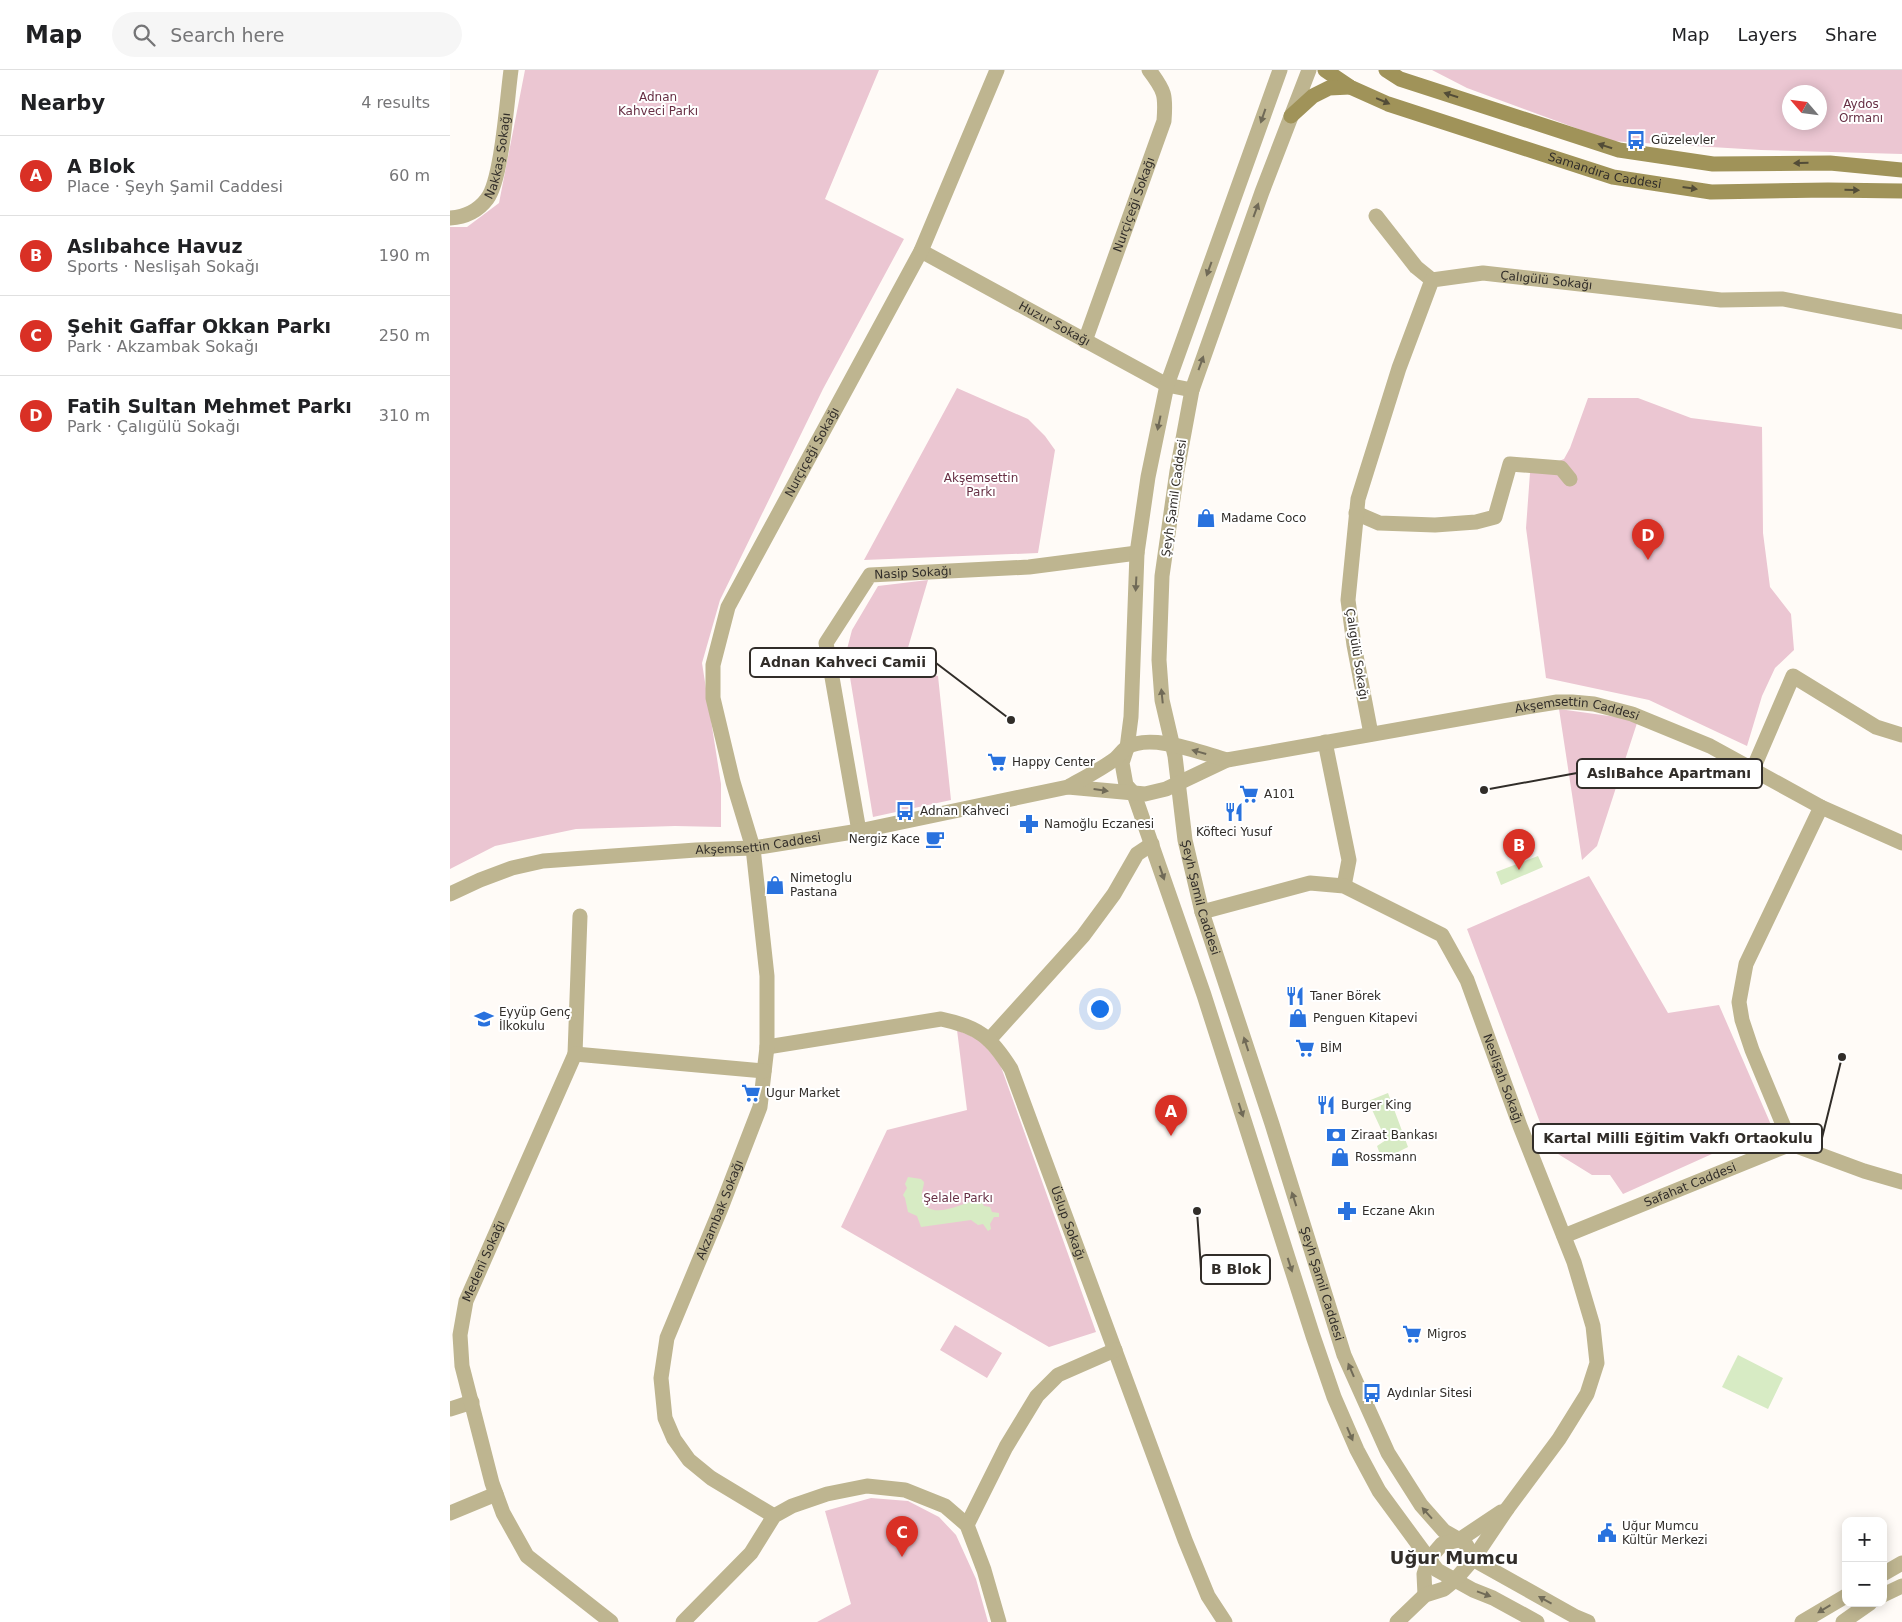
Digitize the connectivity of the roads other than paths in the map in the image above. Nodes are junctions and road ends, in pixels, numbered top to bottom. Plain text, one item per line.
1 (511, 70) edge
2 (997, 70) edge
3 (1148, 70) edge
4 (1280, 70) edge
5 (1309, 70) edge
6 (1325, 70) edge
7 (1386, 70) edge
8 (1350, 87) junction
9 (1291, 116) junction
10 (1902, 170) edge
11 (1902, 191) edge
12 (1376, 216) dead end
13 (450, 218) edge
14 (921, 252) junction
15 (1432, 280) junction
16 (1902, 322) edge
17 (1086, 341) junction
18 (1167, 385) junction
19 (1192, 390) junction
20 (1570, 479) dead end
21 (1356, 513) junction
22 (1137, 553) junction
23 (1371, 734) junction
24 (1902, 735) edge
25 (1325, 742) junction
26 (1171, 744) junction
27 (1127, 748) junction
28 (1227, 760) junction
29 (1753, 770) junction
30 (1177, 783) junction
31 (1068, 787) junction
32 (1134, 794) junction
33 (1821, 807) junction
34 (859, 831) junction
35 (1902, 843) edge
36 (1152, 844) junction
37 (753, 848) junction
38 (1344, 886) junction
39 (450, 894) edge
40 (1202, 912) junction
41 (580, 916) dead end
42 (989, 1040) junction
43 (767, 1047) junction
44 (575, 1054) junction
45 (764, 1071) junction
46 (1791, 1144) junction
47 (1902, 1182) edge
48 (1564, 1236) junction
49 (1114, 1350) junction
50 (472, 1402) junction
51 (450, 1409) edge
52 (496, 1494) junction
53 (1507, 1509) junction
54 (450, 1513) edge
55 (774, 1516) junction
56 (967, 1525) junction
57 (1458, 1540) junction
58 (1474, 1558) junction
59 (1429, 1559) junction
60 (1902, 1563) edge
61 (1887, 1572) edge
62 (1455, 1580) junction
63 (1902, 1586) edge
64 (1887, 1593) edge
65 (1425, 1595) junction
66 (1842, 1598) edge
67 (1864, 1607) edge
68 (612, 1622) edge
69 (683, 1622) edge
70 (998, 1622) edge
71 (1225, 1622) edge
72 (1397, 1622) edge
73 (1537, 1622) edge
74 (1588, 1622) edge
75 (1802, 1622) edge
76 (1843, 1622) edge

1 - 13 street, Nakkaş Sokağı
2 - 14 street, Nurçiçeği Sokağı
3 - 17 street, Nurçiçeği Sokağı
4 -> 18 street, Şeyh Şamil Caddesi
5 - 9 street, Şeyh Şamil Caddesi
6 - 8 main road, Samandıra Caddesi
10 -> 7 main road, Samandıra Caddesi
8 - 9 main road
8 -> 11 main road, Samandıra Caddesi
19 -> 9 street, Şeyh Şamil Caddesi
12 - 15 street
14 - 17 street, Huzur Sokağı
14 - 37 street, Nurçiçeği Sokağı
15 - 16 street, Çalıgülü Sokağı
15 - 21 street, Çalıgülü Sokağı
17 - 18 street, Huzur Sokağı
18 - 19 street, Huzur Sokağı
18 -> 22 street, Şeyh Şamil Caddesi
26 -> 19 street, Şeyh Şamil Caddesi
20 - 21 street
21 - 23 street, Çalıgülü Sokağı
22 -> 27 street, Şeyh Şamil Caddesi
22 - 34 street, Nasip Sokağı
23 - 25 street, Akşemsettin Caddesi
23 - 29 street, Akşemsettin Caddesi
24 - 29 street
25 - 28 street, Akşemsettin Caddesi
25 - 38 street
26 - 27 street, Akşemsettin Caddesi
28 -> 26 street, Akşemsettin Caddesi
26 - 30 street, Şeyh Şamil Caddesi
27 - 31 street, Akşemsettin Caddesi
27 - 32 street, Şeyh Şamil Caddesi
28 - 30 street, Akşemsettin Caddesi
29 - 33 street, Akşemsettin Caddesi
30 - 32 street, Akşemsettin Caddesi
30 - 40 street, Şeyh Şamil Caddesi
31 -> 32 street, Akşemsettin Caddesi
31 - 34 street, Akşemsettin Caddesi
32 - 36 street, Şeyh Şamil Caddesi
33 - 35 street, Akşemsettin Caddesi
33 - 46 street
34 - 37 street, Akşemsettin Caddesi
36 - 42 street
36 -> 59 street, Şeyh Şamil Caddesi
37 - 39 street, Akşemsettin Caddesi
37 - 43 street, Akzambak Sokağı
38 - 40 street, Neslişah Sokağı
38 - 48 street, Neslişah Sokağı
57 -> 40 street, Şeyh Şamil Caddesi
41 - 44 street
42 - 43 street, Üslup Sokağı
42 - 49 street, Üslup Sokağı
43 - 45 street, Akzambak Sokağı
44 - 45 street
44 - 50 street, Medeni Sokağı
45 - 55 street, Akzambak Sokağı
46 - 47 street
46 - 48 street, Safahat Caddesi
48 - 53 street, Neslişah Sokağı
49 - 56 street
49 - 71 street, Üslup Sokağı
50 - 51 street
50 - 52 street, Medeni Sokağı
52 - 54 street
52 - 68 street, Medeni Sokağı
53 - 57 street
53 - 58 street, Neslişah Sokağı
55 - 56 street
55 - 69 street
56 - 70 street
57 - 58 street, Şeyh Şamil Caddesi
57 - 59 street
58 - 62 street
74 -> 58 street, Şeyh Şamil Caddesi
59 - 62 street, Şeyh Şamil Caddesi
59 - 65 street
60 - 61 street
62 - 65 street
62 -> 73 street, Şeyh Şamil Caddesi
63 - 64 street
65 - 72 street
66 -> 75 street
67 - 76 street

